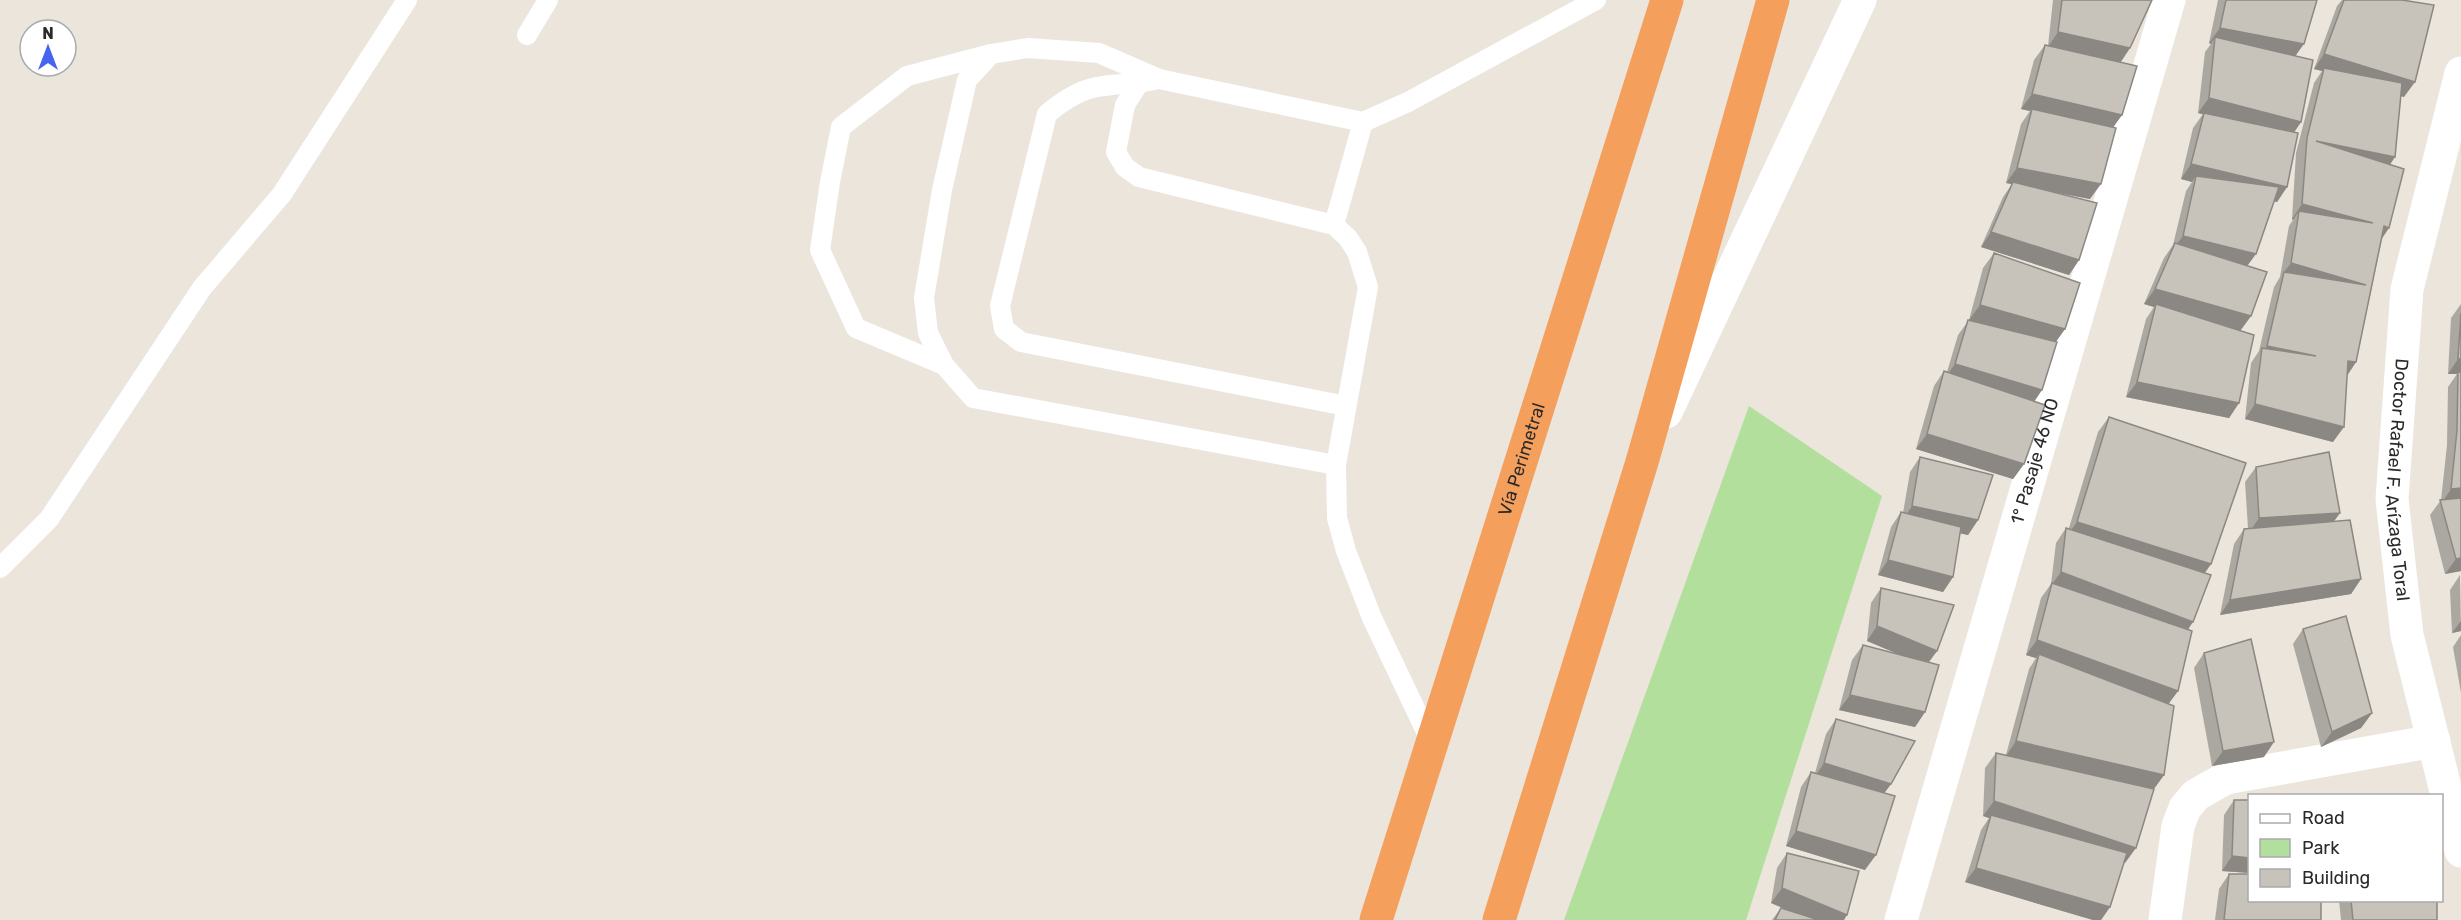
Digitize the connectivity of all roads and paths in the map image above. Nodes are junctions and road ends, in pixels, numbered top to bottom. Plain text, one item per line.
1 (407, 0) edge
2 (548, 0) edge
3 (1596, 0) edge
4 (1667, 0) edge
5 (1773, 0) edge
6 (1860, 0) edge
7 (2169, 0) edge
8 (527, 35) dead end
9 (991, 54) junction
10 (2461, 73) edge
11 (1159, 79) junction
12 (1139, 83) junction
13 (1363, 122) junction
14 (1334, 225) junction
15 (944, 365) junction
16 (1346, 406) junction
17 (1642, 462) junction
18 (1336, 465) junction
19 (0, 568) edge
20 (2434, 741) junction
21 (1432, 744) junction
22 (2461, 851) edge
23 (1376, 920) edge
24 (1499, 920) edge
25 (1901, 920) edge
26 (2165, 920) edge

1 - 19 lane
2 - 8 lane
3 - 13 lane
4 - 21 highway, Vía Perimetral
5 - 17 highway
6 - 17 street
7 - 25 street, 1° Pasaje 46 NO
9 - 11 lane
9 - 15 lane
9 - 15 lane
10 - 20 street, Doctor Rafael F. Arízaga Toral
11 - 12 lane
11 - 13 lane
12 - 14 lane
12 - 16 lane
13 - 14 lane
14 - 16 lane
15 - 18 lane
16 - 18 lane
17 - 24 highway
18 - 21 lane
20 - 22 street, Doctor Rafael F. Arízaga Toral
20 - 26 street
21 - 23 highway, Vía Perimetral

